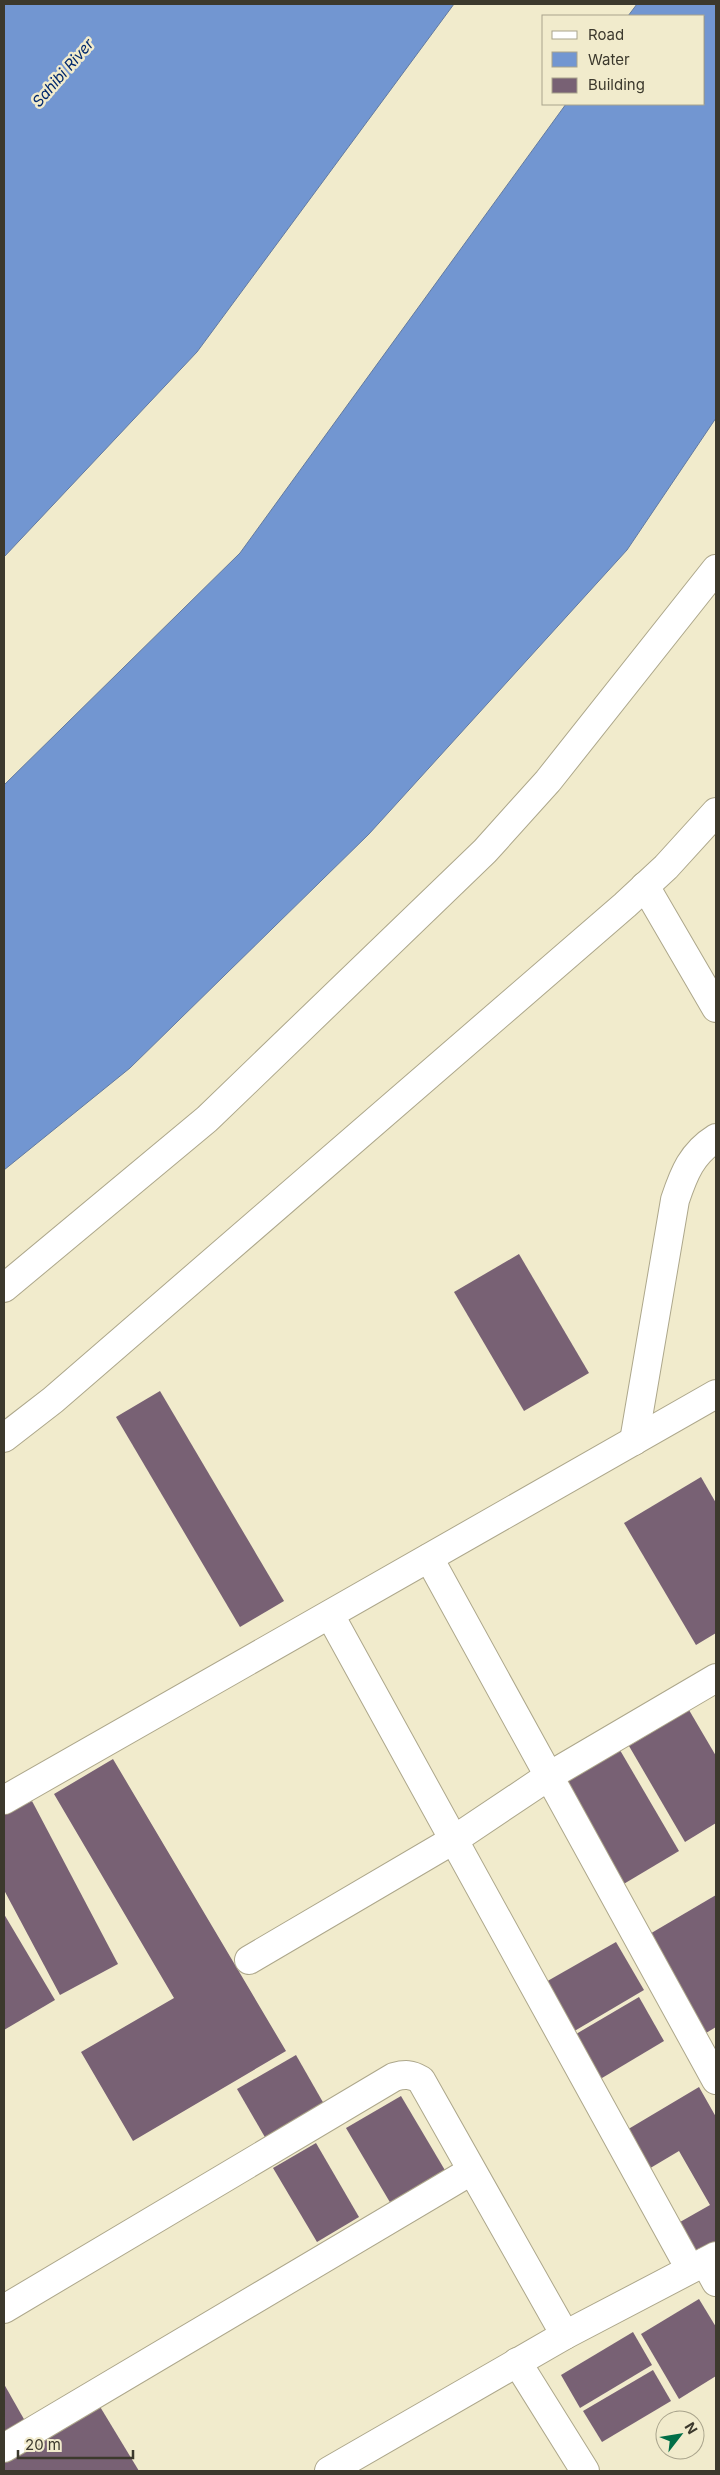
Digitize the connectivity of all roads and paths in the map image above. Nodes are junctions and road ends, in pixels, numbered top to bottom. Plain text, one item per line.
1 (716, 568) edge
2 (716, 812) edge
3 (645, 886) junction
4 (716, 1008) edge
5 (716, 1138) edge
6 (4, 1288) edge
7 (716, 1394) edge
8 (4, 1438) edge
9 (634, 1441) junction
10 (430, 1558) junction
11 (330, 1615) junction
12 (716, 1678) edge
13 (549, 1776) junction
14 (4, 1800) edge
15 (455, 1839) junction
16 (250, 1960) dead end
17 (716, 2080) edge
18 (471, 2171) junction
19 (707, 2267) edge
20 (4, 2309) edge
21 (565, 2335) junction
22 (518, 2362) junction
23 (4, 2448) edge
24 (329, 2471) edge
25 (585, 2471) edge

1 - 6 street
2 - 3 street
3 - 4 street
3 - 8 street
5 - 9 street
7 - 9 street
9 - 10 street
10 - 11 street
10 - 13 street
11 - 14 street
11 - 15 street
12 - 13 street
13 - 15 street
13 - 17 street
15 - 16 street
15 - 19 street
18 - 20 street
18 - 21 street
18 - 23 street
19 - 21 street
21 - 22 street
22 - 24 street
22 - 25 street

